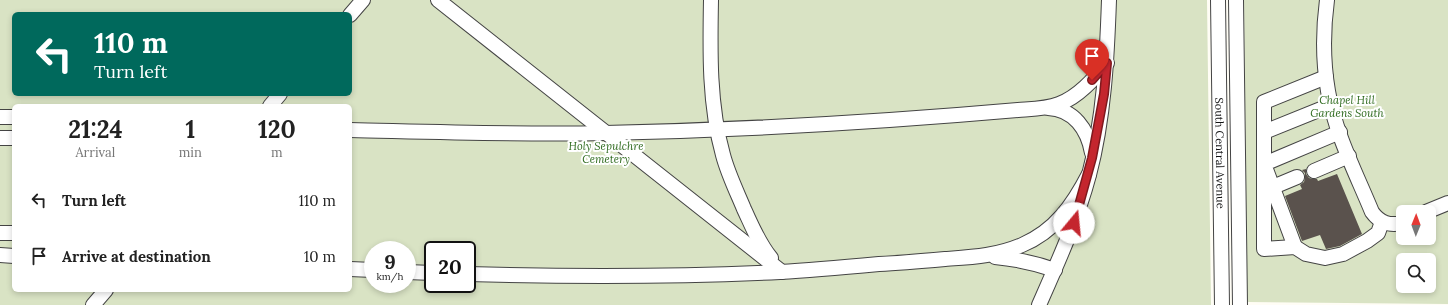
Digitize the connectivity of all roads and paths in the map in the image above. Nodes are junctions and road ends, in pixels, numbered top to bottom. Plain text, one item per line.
1 (363, 0) edge
2 (438, 0) edge
3 (711, 0) edge
4 (1110, 0) edge
5 (1218, 0) edge
6 (1236, 0) edge
7 (1327, 0) edge
8 (352, 13) edge
9 (1107, 63) junction
10 (1326, 77) junction
11 (278, 96) edge
12 (272, 104) edge
13 (1331, 105) junction
14 (1046, 108) junction
15 (0, 117) edge
16 (12, 117) edge
17 (718, 129) junction
18 (352, 130) edge
19 (1264, 132) junction
20 (1340, 132) junction
21 (605, 133) junction
22 (0, 138) edge
23 (12, 138) edge
24 (1349, 156) junction
25 (1092, 158) junction
26 (1264, 164) junction
27 (1314, 170) dead end
28 (1089, 174) junction
29 (1297, 177) dead end
30 (1273, 187) junction
31 (1448, 203) edge
32 (1436, 208) edge
33 (1382, 222) junction
34 (1396, 224) edge
35 (0, 233) edge
36 (12, 233) edge
37 (1294, 247) junction
38 (0, 255) edge
39 (12, 256) edge
40 (989, 256) junction
41 (352, 269) edge
42 (364, 270) edge
43 (1055, 270) junction
44 (782, 272) junction
45 (476, 274) edge
46 (104, 292) edge
47 (93, 305) edge
48 (1039, 305) edge
49 (1222, 305) edge
50 (1240, 305) edge

1 - 8 street
2 - 21 street
3 - 17 street
4 - 9 street
5 - 49 street, South Central Avenue
6 - 50 street, South Central Avenue
7 - 10 street
9 - 14 street
9 - 25 street
10 - 13 street
10 - 19 street
11 - 12 street
13 - 19 street
13 - 20 street
14 - 17 street
14 - 25 street
15 - 16 street
17 - 21 street
17 - 44 street
18 - 21 street
19 - 26 street
20 - 24 street
20 - 26 street
21 - 44 street
22 - 23 street
24 - 27 street
24 - 33 street
25 - 28 street
26 - 30 street
26 - 37 street
28 - 40 street
28 - 43 street
29 - 30 street
30 - 37 street
31 - 32 street
33 - 34 street
33 - 37 street
35 - 36 street
38 - 39 street
40 - 43 street
40 - 44 street
41 - 42 street
43 - 48 street
44 - 45 street
46 - 47 street

